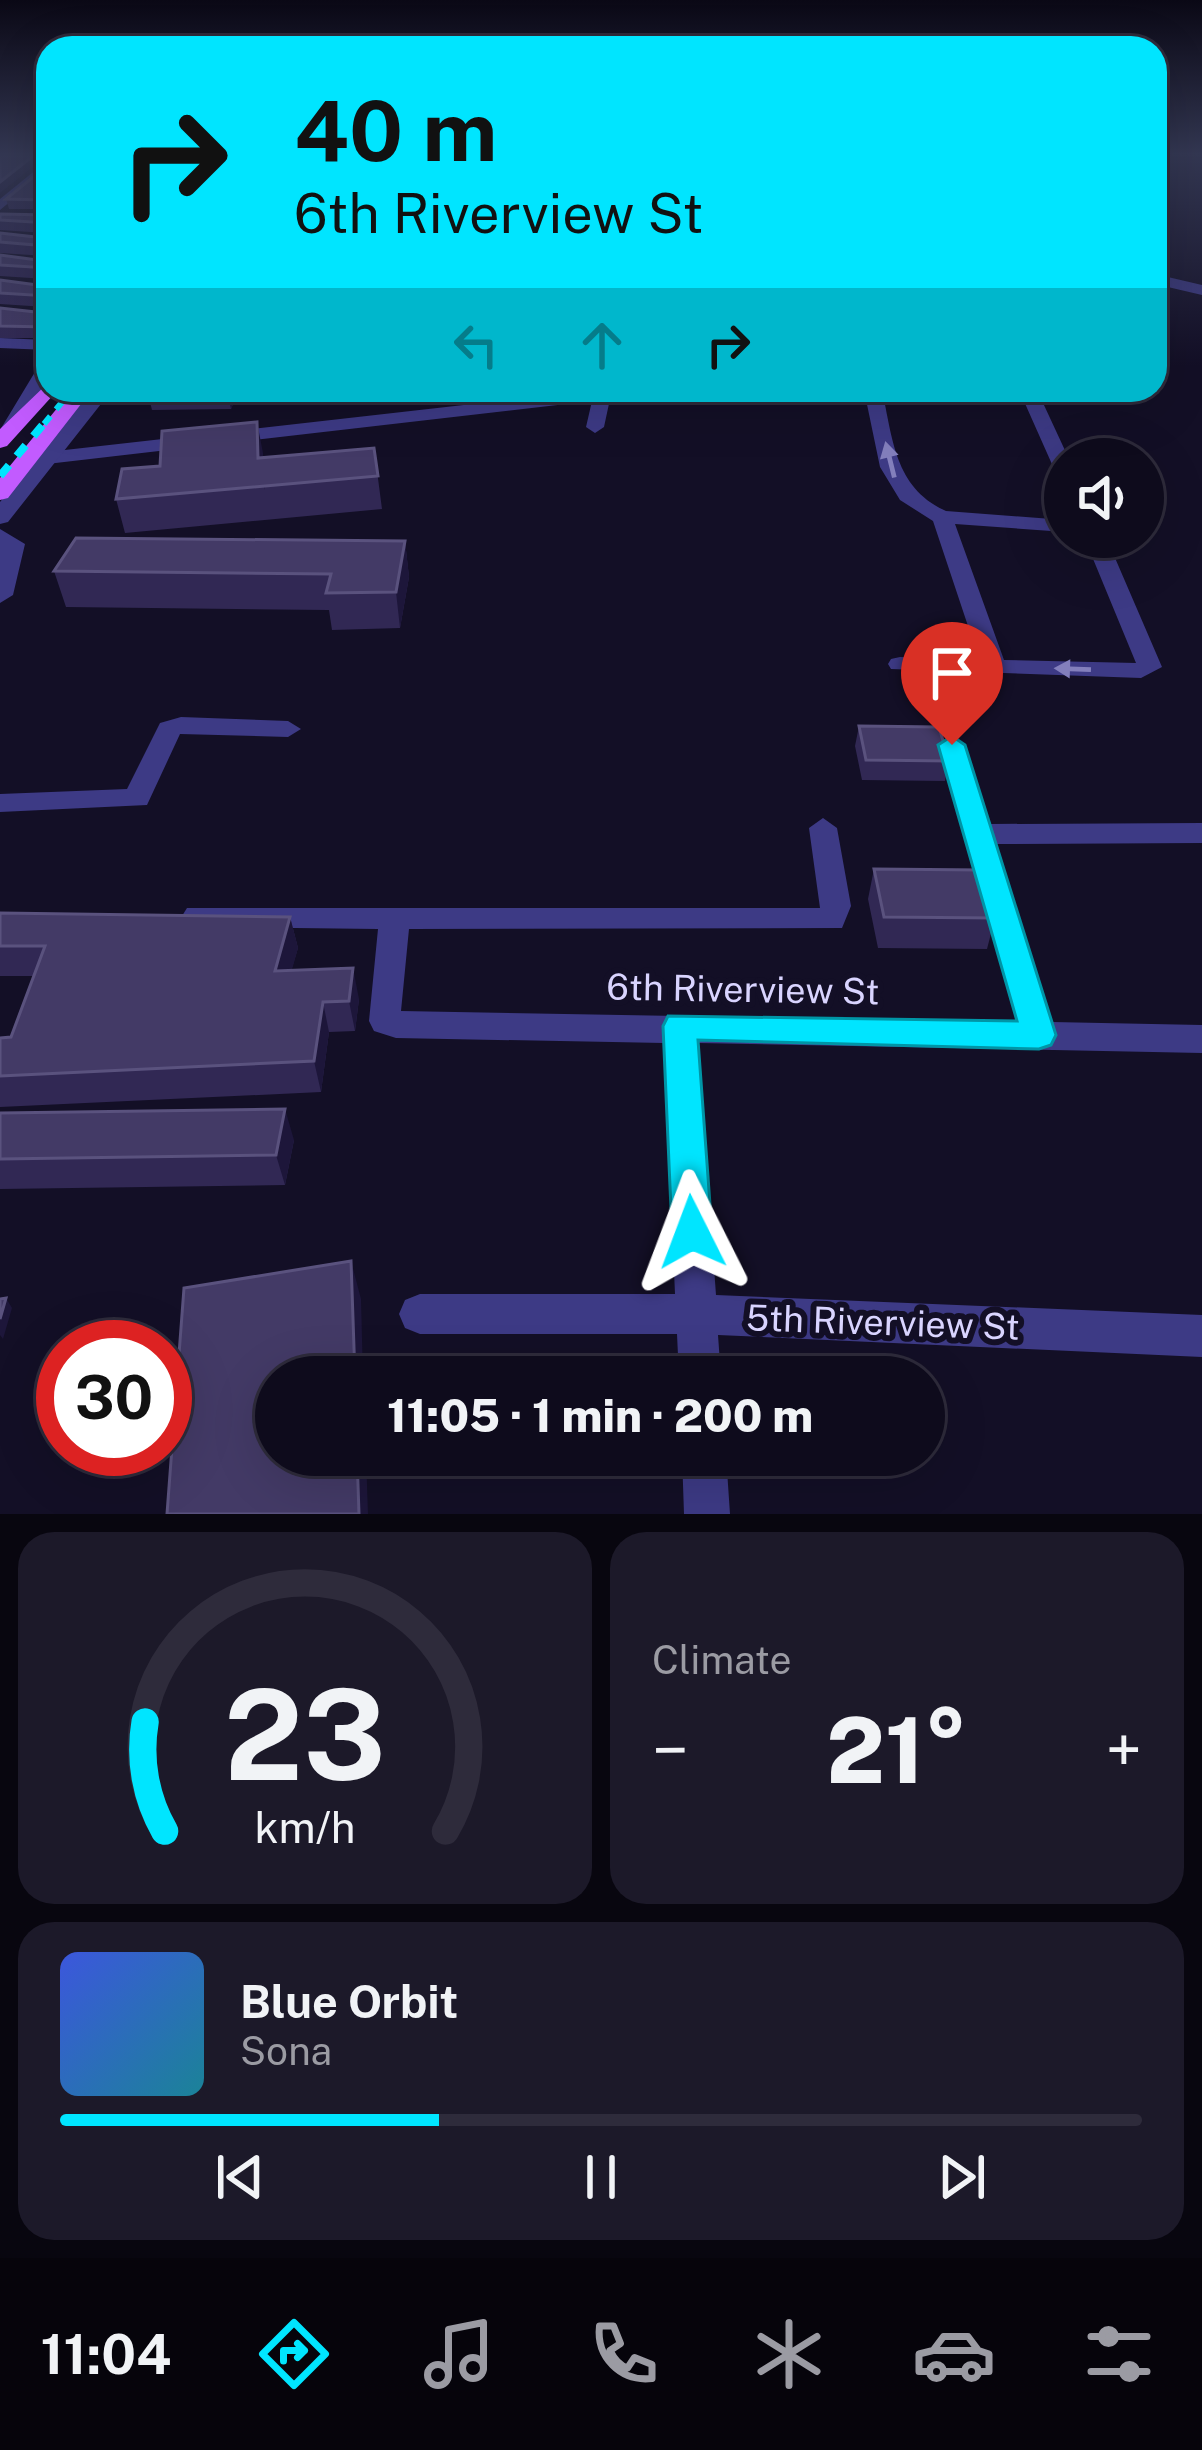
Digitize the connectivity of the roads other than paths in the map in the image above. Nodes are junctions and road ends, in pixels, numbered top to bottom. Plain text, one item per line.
1 (1167, 279) edge
2 (1202, 286) edge
3 (0, 343) edge
4 (36, 344) edge
5 (36, 386) edge
6 (36, 402) edge
7 (85, 402) edge
8 (87, 402) edge
9 (533, 402) edge
10 (600, 402) edge
11 (876, 402) edge
12 (1033, 402) edge
13 (595, 428) dead end
14 (1050, 438) edge
15 (2, 439) edge
16 (47, 458) junction
17 (0, 494) edge
18 (0, 518) edge
19 (942, 518) junction
20 (1044, 525) edge
21 (0, 536) edge
22 (1104, 558) edge
23 (0, 595) edge
24 (900, 664) dead end
25 (994, 667) junction
26 (288, 729) dead end
27 (952, 745) dead end
28 (0, 803) edge
29 (823, 828) dead end
30 (1202, 833) edge
31 (980, 834) junction
32 (163, 915) edge
33 (395, 918) junction
34 (680, 1026) junction
35 (1039, 1035) junction
36 (1202, 1039) edge
37 (420, 1314) dead end
38 (697, 1314) junction
39 (1202, 1336) edge
40 (699, 1356) edge
41 (705, 1476) edge
42 (707, 1514) edge

1 - 2 street
3 - 4 street
5 - 15 street
6 - 15 main road
7 - 17 main road
8 - 16 street
9 - 16 street
10 - 13 street
19 -> 11 street
12 - 14 street
16 - 18 street
19 - 20 street
19 - 25 street
21 - 23 street
22 -> 25 street
24 - 25 street
26 - 28 street
27 - 31 street
29 - 33 street
30 - 31 street
31 - 35 street
32 - 33 street
33 - 34 street, 6th Riverview St
34 - 35 street, 6th Riverview St
34 - 38 street
35 - 36 street, 6th Riverview St
37 - 38 street, 5th Riverview St
38 - 39 street, 5th Riverview St
38 - 40 street
41 - 42 street

